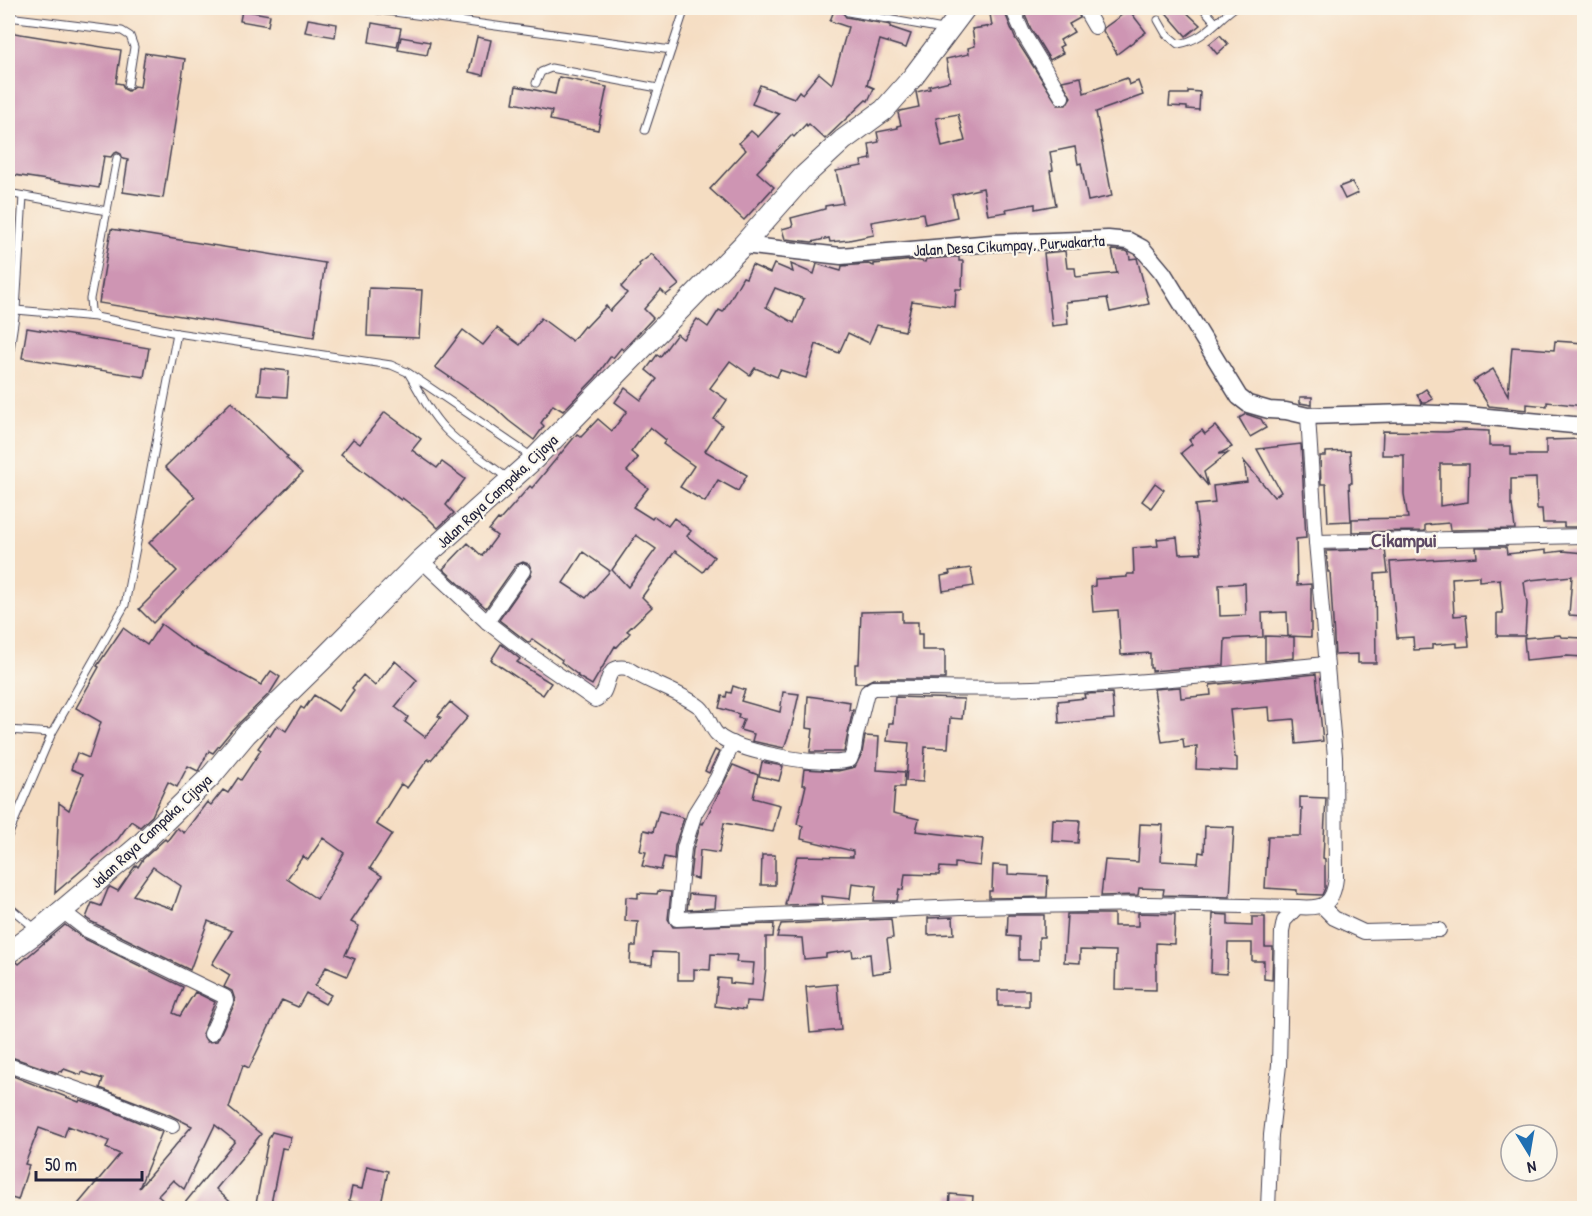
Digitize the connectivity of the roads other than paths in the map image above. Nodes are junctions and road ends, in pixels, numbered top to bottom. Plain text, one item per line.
1 (365, 8) edge
2 (685, 8) edge
3 (965, 8) edge
4 (1011, 8) edge
5 (1084, 8) edge
6 (1203, 8) edge
7 (1234, 8) edge
8 (848, 12) dead end
9 (8, 17) edge
10 (1158, 20) dead end
11 (1215, 22) junction
12 (1095, 27) dead end
13 (949, 30) junction
14 (671, 50) junction
15 (536, 83) dead end
16 (128, 85) dead end
17 (658, 88) junction
18 (1062, 97) dead end
19 (645, 130) dead end
20 (117, 158) dead end
21 (8, 193) edge
22 (22, 196) junction
23 (107, 211) junction
24 (743, 245) junction
25 (16, 309) junction
26 (96, 317) junction
27 (177, 333) junction
28 (8, 362) edge
29 (408, 372) junction
30 (1308, 416) junction
31 (1584, 426) edge
32 (534, 459) junction
33 (510, 481) junction
34 (1584, 537) edge
35 (1316, 542) junction
36 (421, 560) junction
37 (523, 571) dead end
38 (487, 622) junction
39 (1325, 664) junction
40 (8, 730) edge
41 (52, 733) junction
42 (733, 743) junction
43 (8, 836) edge
44 (8, 906) edge
45 (1322, 906) junction
46 (1297, 907) junction
47 (62, 910) junction
48 (1439, 930) dead end
49 (38, 931) junction
50 (8, 953) edge
51 (211, 1034) dead end
52 (8, 1065) edge
53 (172, 1126) dead end
54 (1268, 1209) edge

1 - 14 lane
2 - 14 lane
3 - 13 main road, Jalan Raya Campaka, Cijaya
4 - 18 street
5 - 12 street
6 - 11 lane
7 - 11 lane
8 - 13 lane
9 - 16 lane
10 - 11 lane
13 - 24 main road, Jalan Raya Campaka, Cijaya
14 - 17 lane
15 - 17 lane
17 - 19 lane
20 - 23 lane
21 - 22 lane
22 - 23 lane
22 - 25 lane
23 - 26 lane
24 - 30 street, Jalan Desa Cikumpay, Purwakarta
24 - 32 main road, Jalan Raya Campaka, Cijaya
25 - 26 lane
25 - 28 lane
26 - 27 lane
27 - 29 lane
27 - 41 lane
29 - 32 lane
29 - 33 lane
30 - 31 street, Jalan Desa Cikumpay, Purwakarta
30 - 35 street
32 - 33 main road, Jalan Raya Campaka, Cijaya
33 - 36 main road, Jalan Raya Campaka, Cijaya
34 - 35 street
35 - 39 street
36 - 38 street
36 - 47 main road, Jalan Raya Campaka, Cijaya
37 - 38 street
38 - 42 street
39 - 42 street
39 - 45 street
40 - 41 lane
41 - 43 lane
42 - 46 street
44 - 49 lane
45 - 46 street
45 - 48 street
46 - 54 street
47 - 49 main road, Jalan Raya Campaka, Cijaya
47 - 51 street
49 - 50 main road, Jalan Raya Campaka, Cijaya
52 - 53 street

